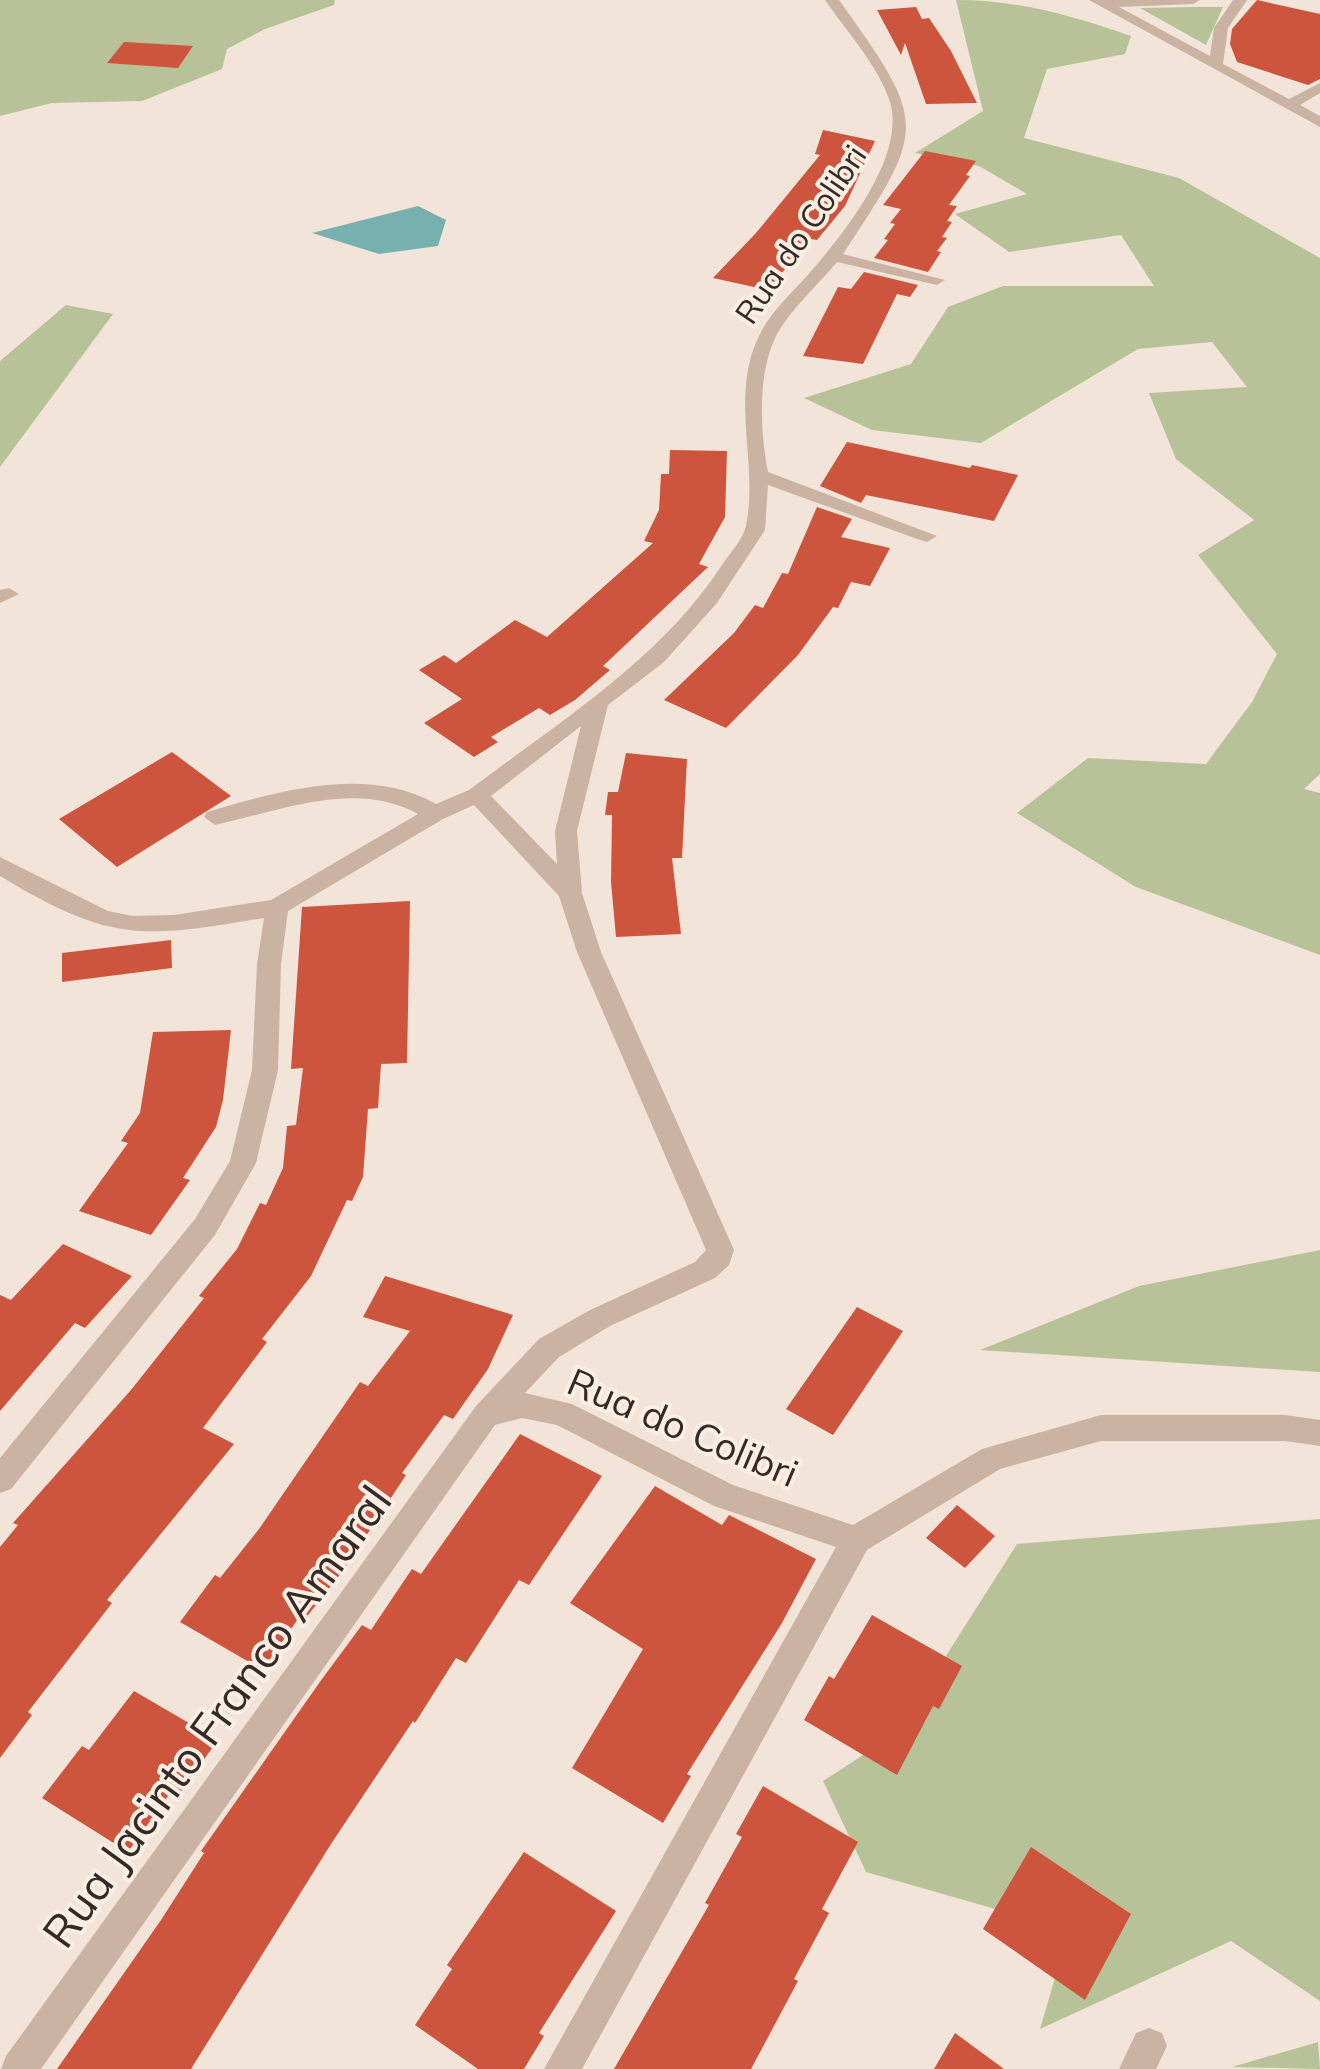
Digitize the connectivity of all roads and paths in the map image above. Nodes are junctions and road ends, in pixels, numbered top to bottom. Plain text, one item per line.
1 (832, 0) edge
2 (1194, 0) edge
3 (1240, 0) edge
4 (1100, 1) edge
5 (1216, 65) junction
6 (1320, 87) edge
7 (1289, 105) junction
8 (1320, 122) edge
9 (832, 256) junction
10 (937, 280) dead end
11 (759, 475) junction
12 (927, 536) dead end
13 (598, 702) junction
14 (476, 795) junction
15 (434, 814) junction
16 (215, 817) dead end
17 (0, 865) edge
18 (570, 893) junction
19 (277, 907) junction
20 (486, 1415) junction
21 (1320, 1433) edge
22 (0, 1480) edge
23 (856, 1540) junction
24 (19, 2069) edge
25 (562, 2069) edge

1 - 9 street, Rua do Colibri
2 - 4 street
3 - 5 street
4 - 5 street
5 - 7 street
6 - 7 street
7 - 8 street
9 - 10 street
9 - 11 street, Rua do Colibri
11 - 12 street
11 - 13 street, Rua do Colibri
13 - 14 street, Rua do Colibri
13 - 18 street, Rua do Colibri
14 - 15 street
14 - 18 street, Rua do Colibri
15 - 16 street
15 - 19 street
17 - 19 street
18 - 20 street, Rua do Colibri
19 - 22 street
20 - 23 street, Rua do Colibri
20 - 24 street, Rua Jacinto Franco Amaral
21 - 23 street
23 - 25 street

